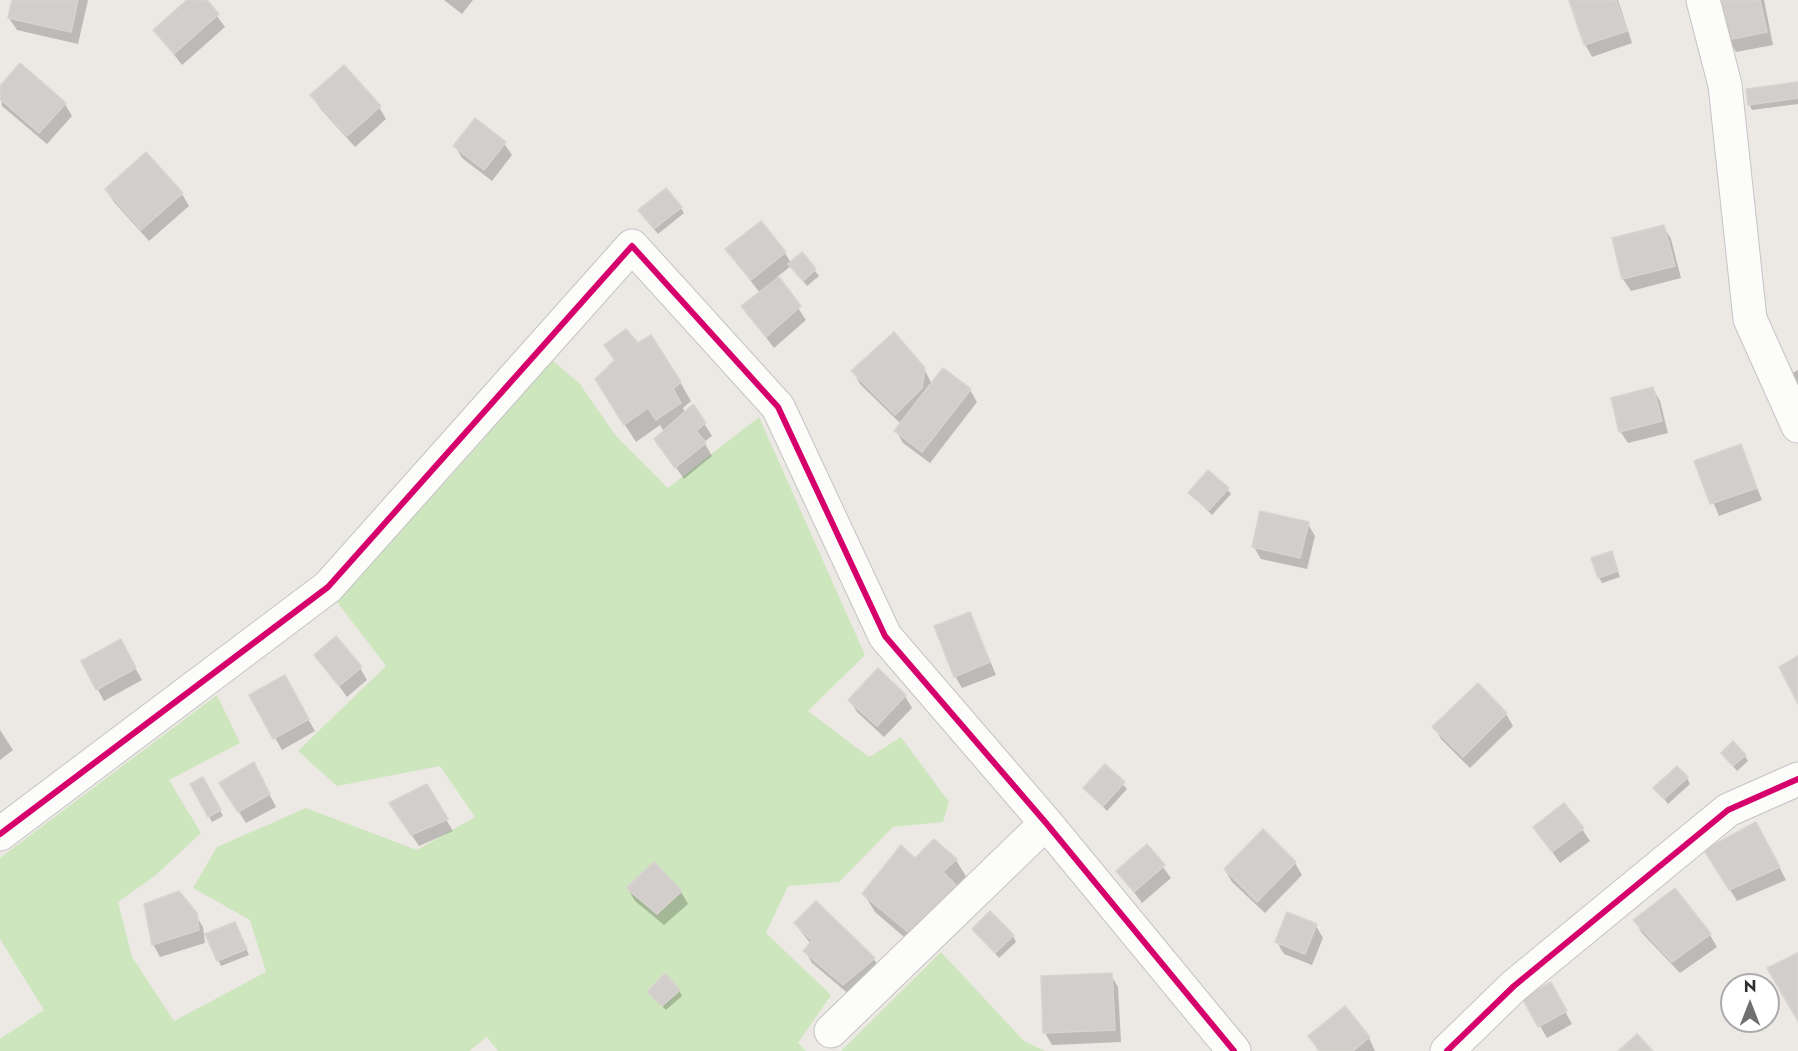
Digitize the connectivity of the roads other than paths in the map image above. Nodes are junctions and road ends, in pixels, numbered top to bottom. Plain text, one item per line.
1 (1703, 0) edge
2 (1798, 426) edge
3 (1798, 779) edge
4 (1046, 823) junction
5 (0, 834) edge
6 (831, 1031) dead end
7 (1223, 1046) edge
8 (1447, 1051) edge

1 - 2 street
3 - 8 street
4 - 5 street
4 - 6 street
4 - 7 street

